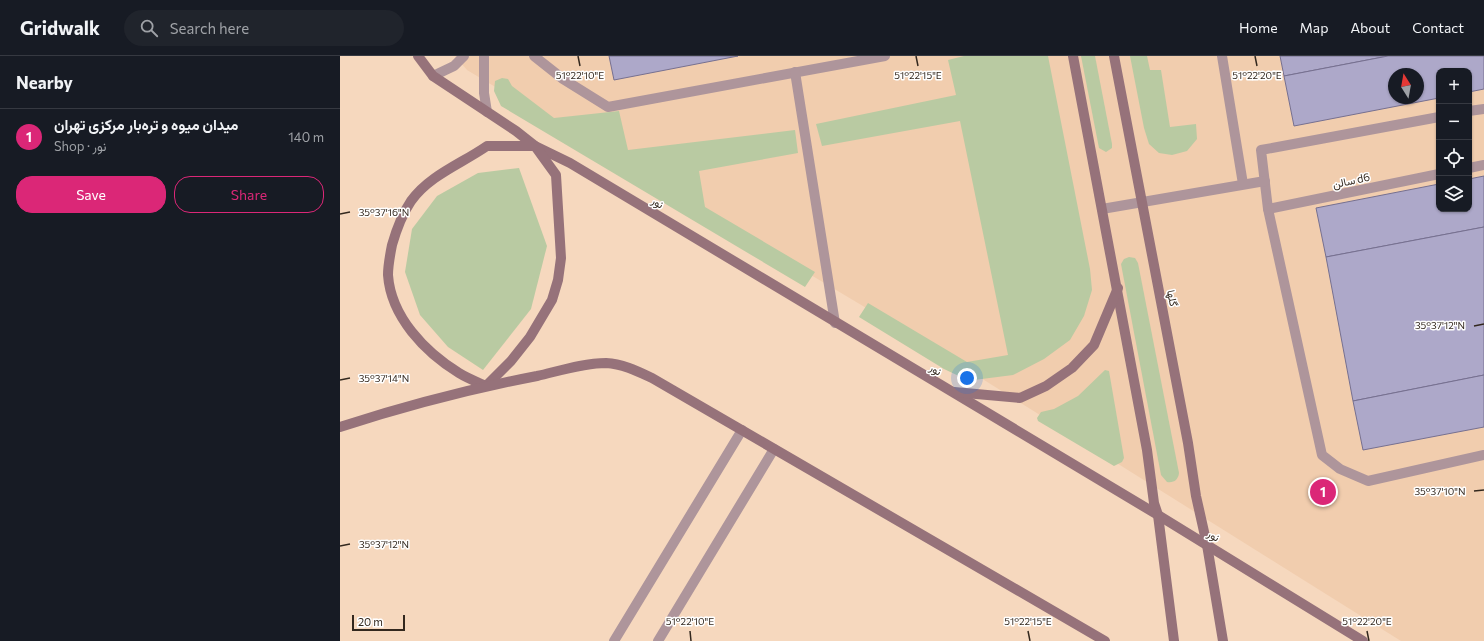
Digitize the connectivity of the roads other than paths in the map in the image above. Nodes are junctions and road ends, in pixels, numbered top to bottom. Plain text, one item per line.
1 (418, 56) edge
2 (464, 56) edge
3 (484, 56) edge
4 (534, 56) edge
5 (885, 56) edge
6 (1073, 56) edge
7 (1114, 56) edge
8 (1222, 56) edge
9 (795, 72) junction
10 (433, 76) junction
11 (1484, 109) edge
12 (1472, 111) edge
13 (487, 112) junction
14 (1436, 118) edge
15 (535, 146) junction
16 (1484, 165) edge
17 (1472, 167) edge
18 (1436, 175) edge
19 (1265, 180) junction
20 (1243, 184) junction
21 (1142, 202) junction
22 (1102, 209) junction
23 (1268, 209) junction
24 (1118, 288) junction
25 (835, 323) junction
26 (486, 386) junction
27 (951, 392) junction
28 (340, 427) edge
29 (742, 430) junction
30 (774, 449) junction
31 (1484, 456) edge
32 (1158, 515) junction
33 (1207, 545) junction
34 (614, 641) edge
35 (658, 641) edge
36 (1105, 641) edge
37 (1174, 641) edge
38 (1223, 641) edge
39 (1363, 641) edge

1 - 10 main road, نور
2 - 10 street
3 - 13 street
4 - 9 street
5 - 9 street
6 - 22 main road
7 - 21 main road, گلها
8 - 20 street
9 - 25 street
10 - 13 main road, نور
11 - 12 street
13 - 15 main road, نور
14 - 19 street
15 - 25 main road, نور
15 - 26 main road
15 - 26 main road
16 - 17 street
18 - 23 street, سالن d6
19 - 20 street
19 - 23 street
20 - 21 street
21 - 22 street
21 - 33 main road, گلها
22 - 24 main road
23 - 31 street
24 - 27 main road
24 - 32 main road
25 - 27 main road, نور
26 - 28 main road
26 - 29 main road
27 - 32 main road, نور
29 - 30 main road
29 - 34 street
30 - 35 street
30 - 36 main road
32 - 33 main road, نور
32 - 37 main road
33 - 38 main road, گلها
33 - 39 main road, نور

